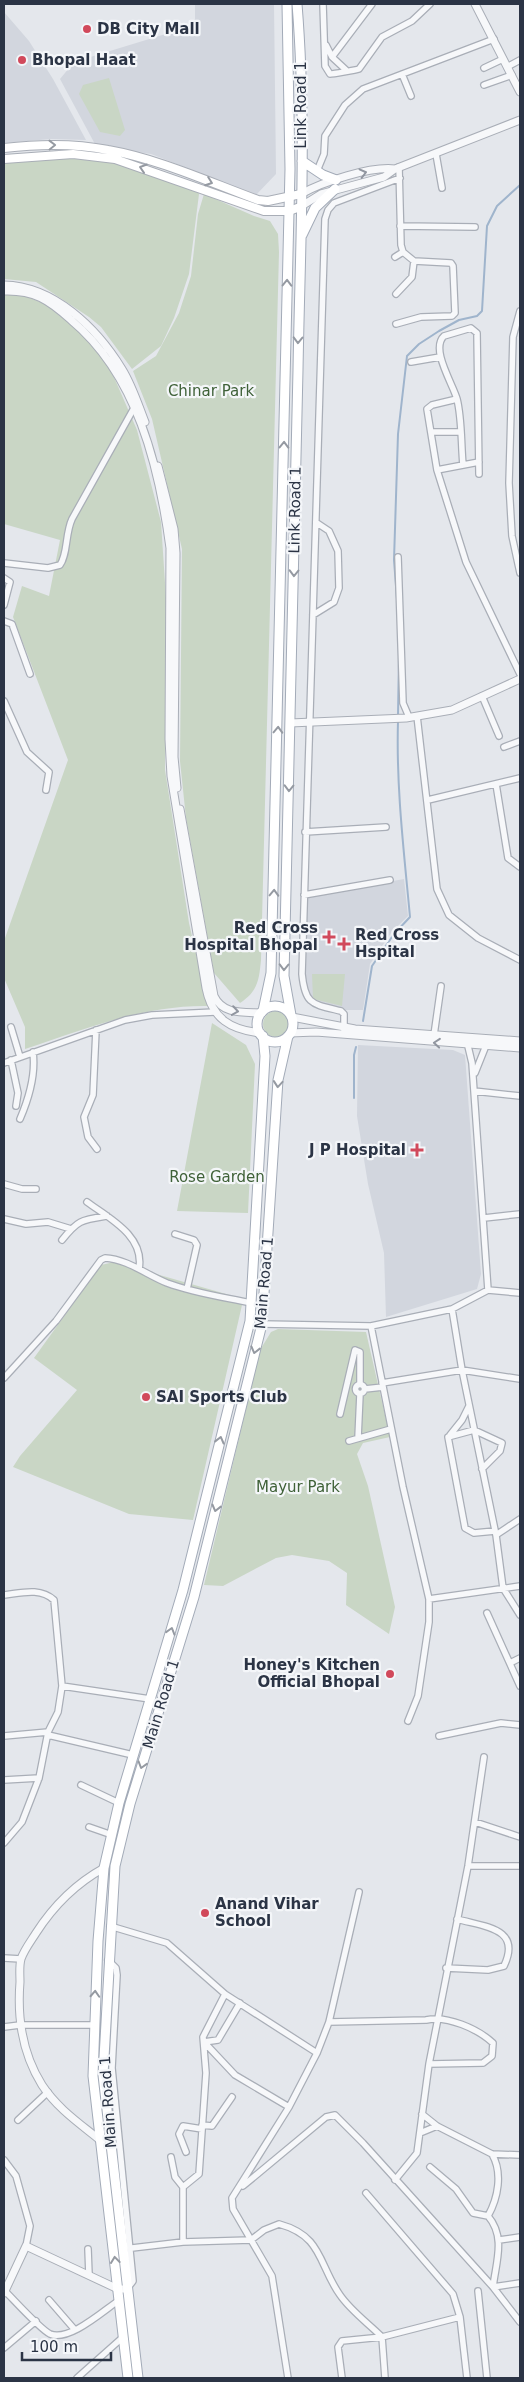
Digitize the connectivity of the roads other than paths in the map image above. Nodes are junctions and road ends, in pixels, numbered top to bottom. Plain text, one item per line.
1 (287, 4) edge
2 (297, 4) edge
3 (323, 4) edge
4 (372, 4) edge
5 (430, 4) edge
6 (475, 4) edge
7 (423, 6) edge
8 (323, 35) junction
9 (494, 40) junction
10 (332, 57) junction
11 (503, 59) junction
12 (520, 60) edge
13 (508, 67) junction
14 (484, 68) dead end
15 (346, 70) junction
16 (402, 74) junction
17 (512, 75) junction
18 (484, 85) dead end
19 (520, 92) edge
20 (411, 96) dead end
21 (520, 120) edge
22 (4, 148) edge
23 (436, 154) junction
24 (4, 159) edge
25 (302, 161) junction
26 (397, 168) junction
27 (317, 171) junction
28 (400, 178) junction
29 (336, 184) junction
30 (442, 188) dead end
31 (301, 194) junction
32 (289, 197) junction
33 (300, 208) junction
34 (289, 211) junction
35 (400, 226) junction
36 (475, 227) dead end
37 (300, 239) junction
38 (403, 252) junction
39 (395, 257) dead end
40 (414, 262) junction
41 (4, 285) edge
42 (4, 291) edge
43 (396, 294) dead end
44 (520, 311) edge
45 (396, 324) dead end
46 (440, 357) junction
47 (411, 362) dead end
48 (457, 399) junction
49 (134, 408) junction
50 (512, 413) junction
51 (520, 413) edge
52 (431, 432) junction
53 (460, 432) junction
54 (479, 462) junction
55 (463, 465) junction
56 (437, 470) junction
57 (479, 474) dead end
58 (317, 524) junction
59 (398, 557) dead end
60 (4, 563) edge
61 (520, 573) edge
62 (4, 578) edge
63 (4, 605) edge
64 (313, 615) junction
65 (4, 621) edge
66 (30, 674) dead end
67 (520, 674) edge
68 (520, 679) edge
69 (482, 696) junction
70 (4, 701) edge
71 (7, 711) edge
72 (411, 717) junction
73 (290, 723) junction
74 (308, 723) junction
75 (499, 736) dead end
76 (520, 741) edge
77 (504, 747) dead end
78 (520, 778) edge
79 (496, 784) junction
80 (46, 790) dead end
81 (428, 800) junction
82 (386, 827) dead end
83 (305, 832) junction
84 (520, 867) edge
85 (390, 880) dead end
86 (304, 895) junction
87 (520, 960) edge
88 (441, 986) dead end
89 (215, 1012) junction
90 (262, 1012) junction
91 (291, 1016) junction
92 (11, 1027) dead end
93 (344, 1027) junction
94 (96, 1030) junction
95 (262, 1034) junction
96 (289, 1035) junction
97 (343, 1035) junction
98 (434, 1035) junction
99 (466, 1038) junction
100 (520, 1041) edge
101 (487, 1043) junction
102 (468, 1046) junction
103 (520, 1048) edge
104 (33, 1052) junction
105 (20, 1057) junction
106 (11, 1060) junction
107 (4, 1063) edge
108 (473, 1078) junction
109 (474, 1091) junction
110 (520, 1096) edge
111 (16, 1106) dead end
112 (20, 1119) dead end
113 (98, 1149) dead end
114 (4, 1184) edge
115 (36, 1189) dead end
116 (87, 1202) dead end
117 (520, 1214) edge
118 (107, 1216) junction
119 (484, 1218) junction
120 (4, 1219) edge
121 (71, 1229) junction
122 (174, 1234) dead end
123 (62, 1240) dead end
124 (139, 1269) junction
125 (187, 1289) junction
126 (488, 1290) junction
127 (520, 1293) edge
128 (251, 1303) junction
129 (452, 1309) junction
130 (262, 1324) junction
131 (371, 1326) junction
132 (462, 1370) junction
133 (4, 1377) edge
134 (520, 1378) edge
135 (382, 1385) junction
136 (360, 1389) junction
137 (345, 1390) junction
138 (469, 1406) junction
139 (340, 1414) dead end
140 (391, 1429) junction
141 (474, 1430) junction
142 (450, 1435) junction
143 (358, 1438) junction
144 (349, 1441) dead end
145 (482, 1469) junction
146 (520, 1519) edge
147 (495, 1533) junction
148 (520, 1586) edge
149 (503, 1588) junction
150 (4, 1595) edge
151 (429, 1599) junction
152 (177, 1612) junction
153 (487, 1613) dead end
154 (520, 1615) edge
155 (187, 1620) junction
156 (520, 1658) edge
157 (510, 1663) junction
158 (62, 1686) junction
159 (520, 1686) edge
160 (150, 1699) junction
161 (408, 1721) dead end
162 (520, 1725) edge
163 (48, 1733) junction
164 (4, 1736) edge
165 (439, 1736) dead end
166 (133, 1755) junction
167 (484, 1757) dead end
168 (39, 1778) junction
169 (4, 1780) edge
170 (81, 1785) dead end
171 (119, 1803) junction
172 (475, 1822) junction
173 (89, 1827) dead end
174 (112, 1835) junction
175 (520, 1837) edge
176 (4, 1843) edge
177 (468, 1866) junction
178 (520, 1866) edge
179 (104, 1868) junction
180 (359, 1892) dead end
181 (457, 1919) junction
182 (110, 1926) junction
183 (4, 1958) edge
184 (21, 1959) junction
185 (108, 1960) junction
186 (446, 1968) junction
187 (225, 1994) junction
188 (240, 2003) junction
189 (437, 2017) junction
190 (329, 2022) junction
191 (94, 2024) junction
192 (20, 2025) junction
193 (4, 2027) edge
194 (204, 2042) junction
195 (317, 2053) junction
196 (429, 2064) junction
197 (48, 2092) junction
198 (232, 2097) dead end
199 (289, 2108) junction
200 (422, 2114) junction
201 (18, 2120) dead end
202 (437, 2126) junction
203 (202, 2127) junction
204 (420, 2133) junction
205 (100, 2140) junction
206 (186, 2152) dead end
207 (492, 2154) junction
208 (520, 2156) edge
209 (171, 2157) dead end
210 (4, 2160) edge
211 (430, 2167) dead end
212 (394, 2180) junction
213 (182, 2187) junction
214 (239, 2189) junction
215 (366, 2192) dead end
216 (488, 2216) junction
217 (520, 2237) edge
218 (251, 2240) junction
219 (499, 2240) junction
220 (183, 2242) junction
221 (26, 2246) junction
222 (132, 2248) junction
223 (88, 2249) dead end
224 (89, 2275) junction
225 (520, 2283) edge
226 (493, 2287) junction
227 (123, 2289) junction
228 (478, 2291) dead end
229 (4, 2292) edge
230 (49, 2300) dead end
231 (118, 2301) junction
232 (460, 2317) junction
233 (36, 2321) junction
234 (520, 2322) edge
235 (75, 2330) junction
236 (382, 2336) junction
237 (122, 2338) junction
238 (4, 2348) edge
239 (77, 2378) edge
240 (128, 2378) edge
241 (138, 2378) edge
242 (288, 2378) edge
243 (342, 2378) edge
244 (386, 2378) edge
245 (466, 2378) edge
246 (487, 2378) edge

1 - 32 main road, Link Road 1
2 - 25 main road, Link Road 1
3 - 8 street
4 - 10 street
5 - 7 street
6 - 9 street
7 - 15 street
8 - 10 street
8 - 15 street
9 - 11 street
9 - 16 street
10 - 15 street
11 - 13 street
11 - 14 street
12 - 13 street
13 - 17 street
16 - 20 street
16 - 27 street
17 - 18 street
17 - 19 street
21 - 23 street
22 -> 32 main road
23 - 26 street
23 - 30 street
34 -> 24 main road
25 - 27 main road
25 - 31 main road, Link Road 1
26 - 28 street
26 - 29 street
27 - 29 main road
28 - 35 street
28 - 58 street
29 - 31 street
29 - 33 street
29 - 37 main road
31 - 32 main road
31 - 33 main road, Link Road 1
32 - 34 main road, Link Road 1
33 - 34 main road
33 - 37 main road, Link Road 1
90 -> 34 main road, Link Road 1
35 - 36 street
35 - 38 street
37 -> 73 main road, Link Road 1
38 - 39 street
38 - 40 street
40 - 43 street
40 - 45 street
41 -> 90 street
42 - 49 street
44 - 50 street
46 - 47 street
46 - 48 street
46 - 54 street
48 - 52 street
48 - 53 street
49 - 60 street
49 - 89 street
50 - 51 street
50 - 61 street
52 - 53 street
52 - 56 street
53 - 55 street
54 - 55 street
54 - 57 street
55 - 56 street
56 - 67 street
58 - 64 street
58 - 64 street
59 - 72 street
62 - 63 street
64 - 74 street
65 - 66 street
68 - 69 street
69 - 72 street
69 - 75 street
70 - 71 street
71 - 80 street
72 - 74 street
72 - 81 street
73 - 74 street
73 -> 91 main road, Link Road 1
74 - 83 street
76 - 77 street
78 - 79 street
79 - 81 street
79 - 84 street
81 - 87 street
82 - 83 street
83 - 86 street
85 - 86 street
86 - 93 street
88 - 98 street
89 - 94 street
89 - 95 street
90 - 91 main road
90 - 95 main road, Link Road 1
91 - 93 street
91 - 96 main road, Link Road 1
92 - 105 street
93 - 97 street
93 - 98 street
94 - 104 street
94 - 113 street
95 - 96 main road
95 - 128 main road, Main Road 1
96 - 97 street
96 -> 130 main road, Main Road 1
102 -> 97 street
98 - 99 street
99 - 101 street
99 - 102 street
100 - 101 street
101 - 102 street
101 - 103 street
101 - 108 street
102 - 108 street
104 - 105 street
104 - 112 street
105 - 106 street
106 - 107 street
106 - 111 street
108 - 109 street
109 - 110 street
109 - 119 street
114 - 115 street
116 - 118 street
117 - 119 street
118 - 121 street
118 - 124 street
119 - 126 street
120 - 121 street
121 - 123 street
122 - 125 street
124 - 125 street
124 - 133 street
125 - 128 street
126 - 127 street
126 - 129 street
152 -> 128 main road, Main Road 1
129 - 131 street
129 - 132 street
130 - 131 street
130 -> 155 main road, Main Road 1
131 - 135 street
132 - 134 street
132 - 135 street
132 - 138 street
135 - 136 street
135 - 140 street
136 - 137 street
136 - 137 street
136 - 143 street
137 - 139 street
138 - 141 street
138 - 142 street
140 - 143 street
140 - 151 street
141 - 142 street
141 - 145 street
141 - 145 street
142 - 147 street
143 - 144 street
145 - 147 street
146 - 147 street
147 - 149 street
148 - 149 street
149 - 151 street
149 - 154 street
150 - 158 street
151 - 161 street
152 - 155 main road
160 -> 152 main road, Main Road 1
153 - 157 street
155 -> 182 main road, Main Road 1
156 - 157 street
157 - 159 street
158 - 160 street
158 - 163 street
160 - 166 main road, Main Road 1
162 - 165 street
163 - 164 street
163 - 166 street
163 - 168 street
166 - 171 main road, Main Road 1
167 - 172 street
168 - 169 street
168 - 176 street
170 - 171 street
171 - 174 main road, Main Road 1
172 - 175 street
172 - 177 street
173 - 174 street
174 - 179 main road, Main Road 1
177 - 178 street
177 - 181 street
179 - 184 street
191 -> 179 main road, Main Road 1
180 - 190 street
181 - 186 street
181 - 186 street
182 - 185 main road, Main Road 1
182 - 187 street
183 - 184 street
184 - 192 street
185 - 222 street
185 - 227 main road, Main Road 1
186 - 189 street
187 - 188 street
187 - 194 street
188 - 194 street
188 - 195 street
189 - 190 street
189 - 196 street
189 - 196 street
190 - 195 street
191 - 192 street
191 - 205 main road, Main Road 1
192 - 193 street
192 - 197 street
194 - 199 street
194 - 203 street
195 - 199 street
196 - 200 street
197 - 201 street
197 - 205 street
198 - 203 street
199 - 214 street
200 - 202 street
200 - 204 street
202 - 204 street
202 - 207 street
203 - 206 street
203 - 213 street
204 - 212 street
227 -> 205 main road, Main Road 1
207 - 208 street
207 - 216 street
209 - 213 street
210 - 221 street
211 - 216 street
212 - 214 street
212 - 226 street
213 - 220 street
214 - 218 street
215 - 232 street
216 - 219 street
217 - 219 street
218 - 220 street
218 - 236 street
218 - 242 street
219 - 226 street
220 - 222 street
221 - 224 street
221 - 229 street
222 - 227 street
223 - 224 street
224 - 227 street
225 - 226 street
226 - 234 street
227 - 231 main road, Main Road 1
227 - 241 main road, Main Road 1
228 - 246 street
229 - 233 street
230 - 235 street
231 - 235 street
231 - 237 main road, Main Road 1
232 - 236 street
232 - 245 street
233 - 235 street
233 - 238 street
236 - 243 street
236 - 244 street
237 - 239 street
237 - 240 main road, Main Road 1

